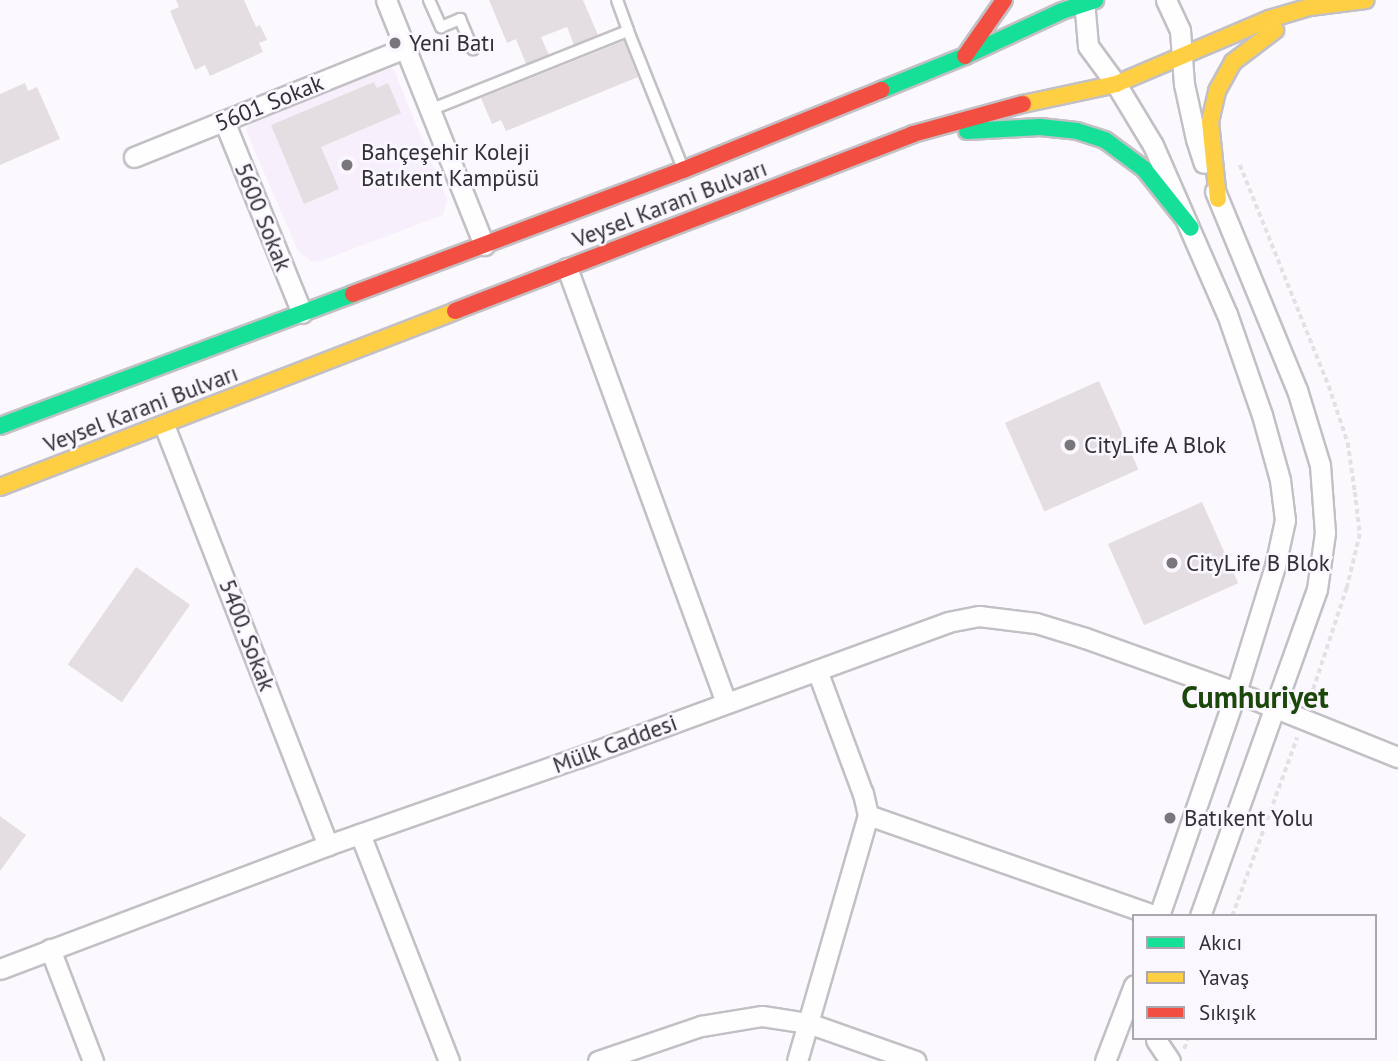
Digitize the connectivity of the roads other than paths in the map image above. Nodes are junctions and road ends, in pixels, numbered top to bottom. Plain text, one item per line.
1 (386, 0) edge
2 (429, 0) edge
3 (617, 0) edge
4 (1004, 0) edge
5 (1166, 0) edge
6 (1366, 0) edge
7 (1089, 2) edge
8 (1310, 7) junction
9 (628, 31) junction
10 (405, 48) junction
11 (474, 49) dead end
12 (965, 56) junction
13 (1181, 59) junction
14 (1116, 84) junction
15 (430, 110) junction
16 (224, 121) junction
17 (913, 134) junction
18 (134, 157) dead end
19 (683, 170) junction
20 (1217, 199) junction
21 (1191, 228) junction
22 (484, 245) junction
23 (568, 268) junction
24 (302, 313) junction
25 (164, 425) junction
26 (0, 426) edge
27 (0, 487) edge
28 (817, 670) junction
29 (1236, 692) junction
30 (726, 703) junction
31 (1275, 707) junction
32 (1398, 757) edge
33 (867, 815) junction
34 (360, 834) junction
35 (328, 845) junction
36 (1151, 914) edge
37 (1158, 914) edge
38 (1201, 914) edge
39 (50, 949) junction
40 (0, 969) edge
41 (1132, 990) edge
42 (808, 1023) junction
43 (1156, 1040) edge
44 (1157, 1040) edge
45 (93, 1061) edge
46 (449, 1061) edge
47 (598, 1061) edge
48 (797, 1061) edge
49 (916, 1061) edge
50 (1105, 1061) edge
51 (1149, 1061) edge
52 (1170, 1061) edge

1 - 10 street
2 - 11 lane
3 - 9 lane
4 - 12 main road
5 - 13 street
6 - 8 main road, Veysel Karani Bulvarı
7 - 12 main road, Veysel Karani Bulvarı
7 - 14 street
8 - 13 main road, Veysel Karani Bulvarı
8 - 20 main road
9 - 15 lane
9 - 19 lane
10 - 15 street
10 - 16 street, 5601 Sokak
12 - 19 main road, Veysel Karani Bulvarı
13 - 14 main road, Veysel Karani Bulvarı
13 - 20 street
14 - 17 main road, Veysel Karani Bulvarı
14 - 21 street
15 - 22 street
16 - 18 street, 5601 Sokak
16 - 24 street, 5600 Sokak
17 - 21 main road
17 - 23 main road, Veysel Karani Bulvarı
19 - 22 main road, Veysel Karani Bulvarı
20 - 31 street
21 - 29 street
22 - 24 main road, Veysel Karani Bulvarı
23 - 25 main road, Veysel Karani Bulvarı
23 - 30 street
24 - 26 main road, Veysel Karani Bulvarı
25 - 27 main road, Veysel Karani Bulvarı
25 - 35 street, 5400. Sokak
28 - 29 street, Mülk Caddesi
28 - 30 street, Mülk Caddesi
28 - 33 street
29 - 31 street, Mülk Caddesi
29 - 37 street
30 - 34 street, Mülk Caddesi
31 - 32 street, Mülk Caddesi
31 - 38 street
33 - 36 street
33 - 42 street
34 - 35 street, Mülk Caddesi
34 - 46 street
35 - 39 street, Mülk Caddesi
39 - 40 street, Mülk Caddesi
39 - 45 street
41 - 50 street
42 - 47 street
42 - 48 street
42 - 49 street
43 - 51 street
44 - 52 street

